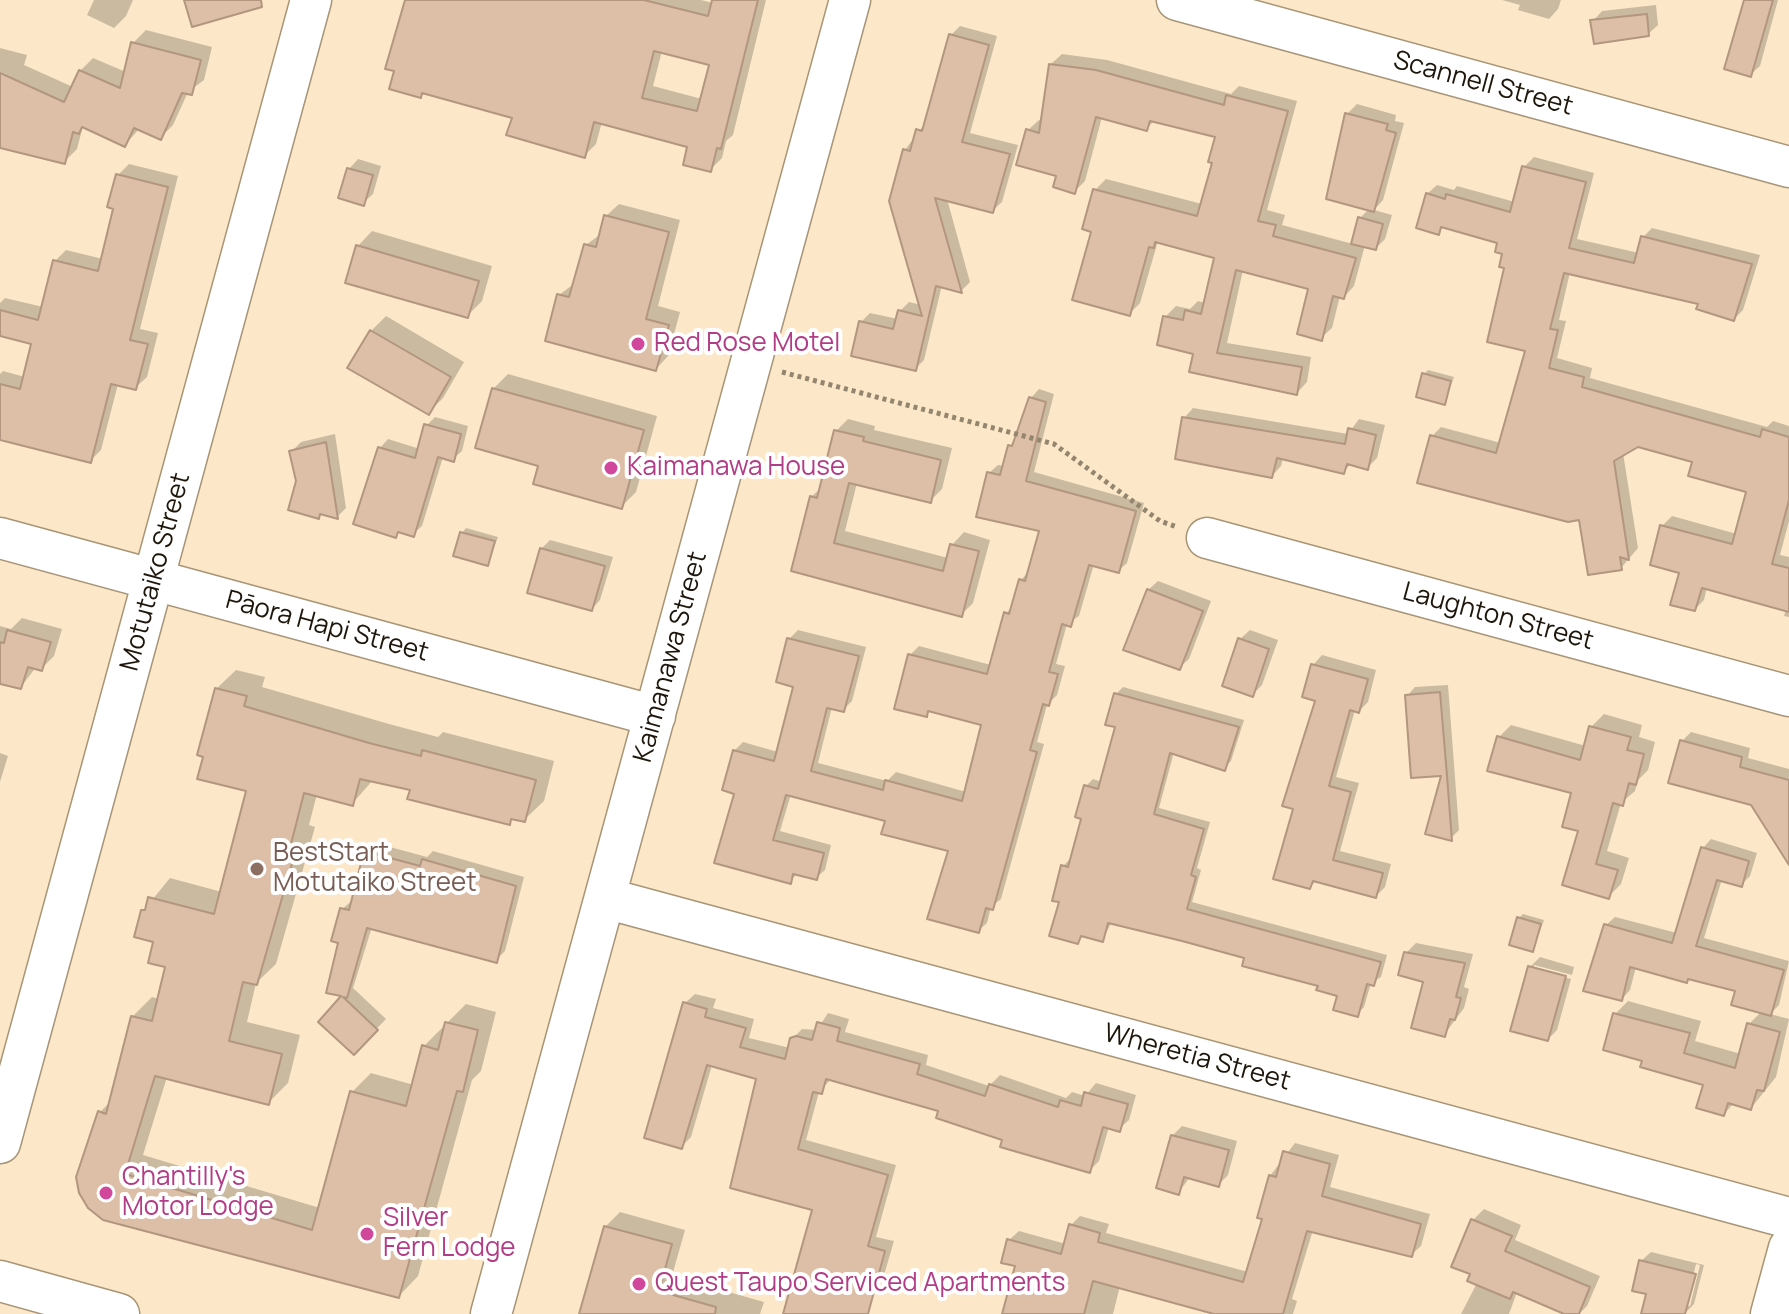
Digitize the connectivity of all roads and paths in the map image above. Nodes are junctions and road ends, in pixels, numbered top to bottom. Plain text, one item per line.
1 (311, 0) edge
2 (850, 0) edge
3 (1177, 0) edge
4 (1789, 167) edge
5 (751, 364) junction
6 (0, 538) edge
7 (1207, 538) joint
8 (154, 579) junction
9 (1789, 696) edge
10 (655, 716) junction
11 (605, 898) junction
12 (0, 1143) edge
13 (1789, 1218) edge
14 (1789, 1248) edge
15 (0, 1281) edge
16 (119, 1314) edge
17 (491, 1314) edge
18 (1771, 1314) edge

1 - 8 street, Motutaiko Street
2 - 5 street, Kaimanawa Street
3 - 4 street, Scannell Street
5 - 7 path
5 - 10 street, Kaimanawa Street
6 - 8 street, Pāora Hapi Street
7 - 9 street, Laughton Street
8 - 10 street, Pāora Hapi Street
8 - 12 street, Motutaiko Street
10 - 11 street, Kaimanawa Street
11 - 13 street, Wheretia Street
11 - 17 street, Kaimanawa Street
14 - 18 street
15 - 16 street

